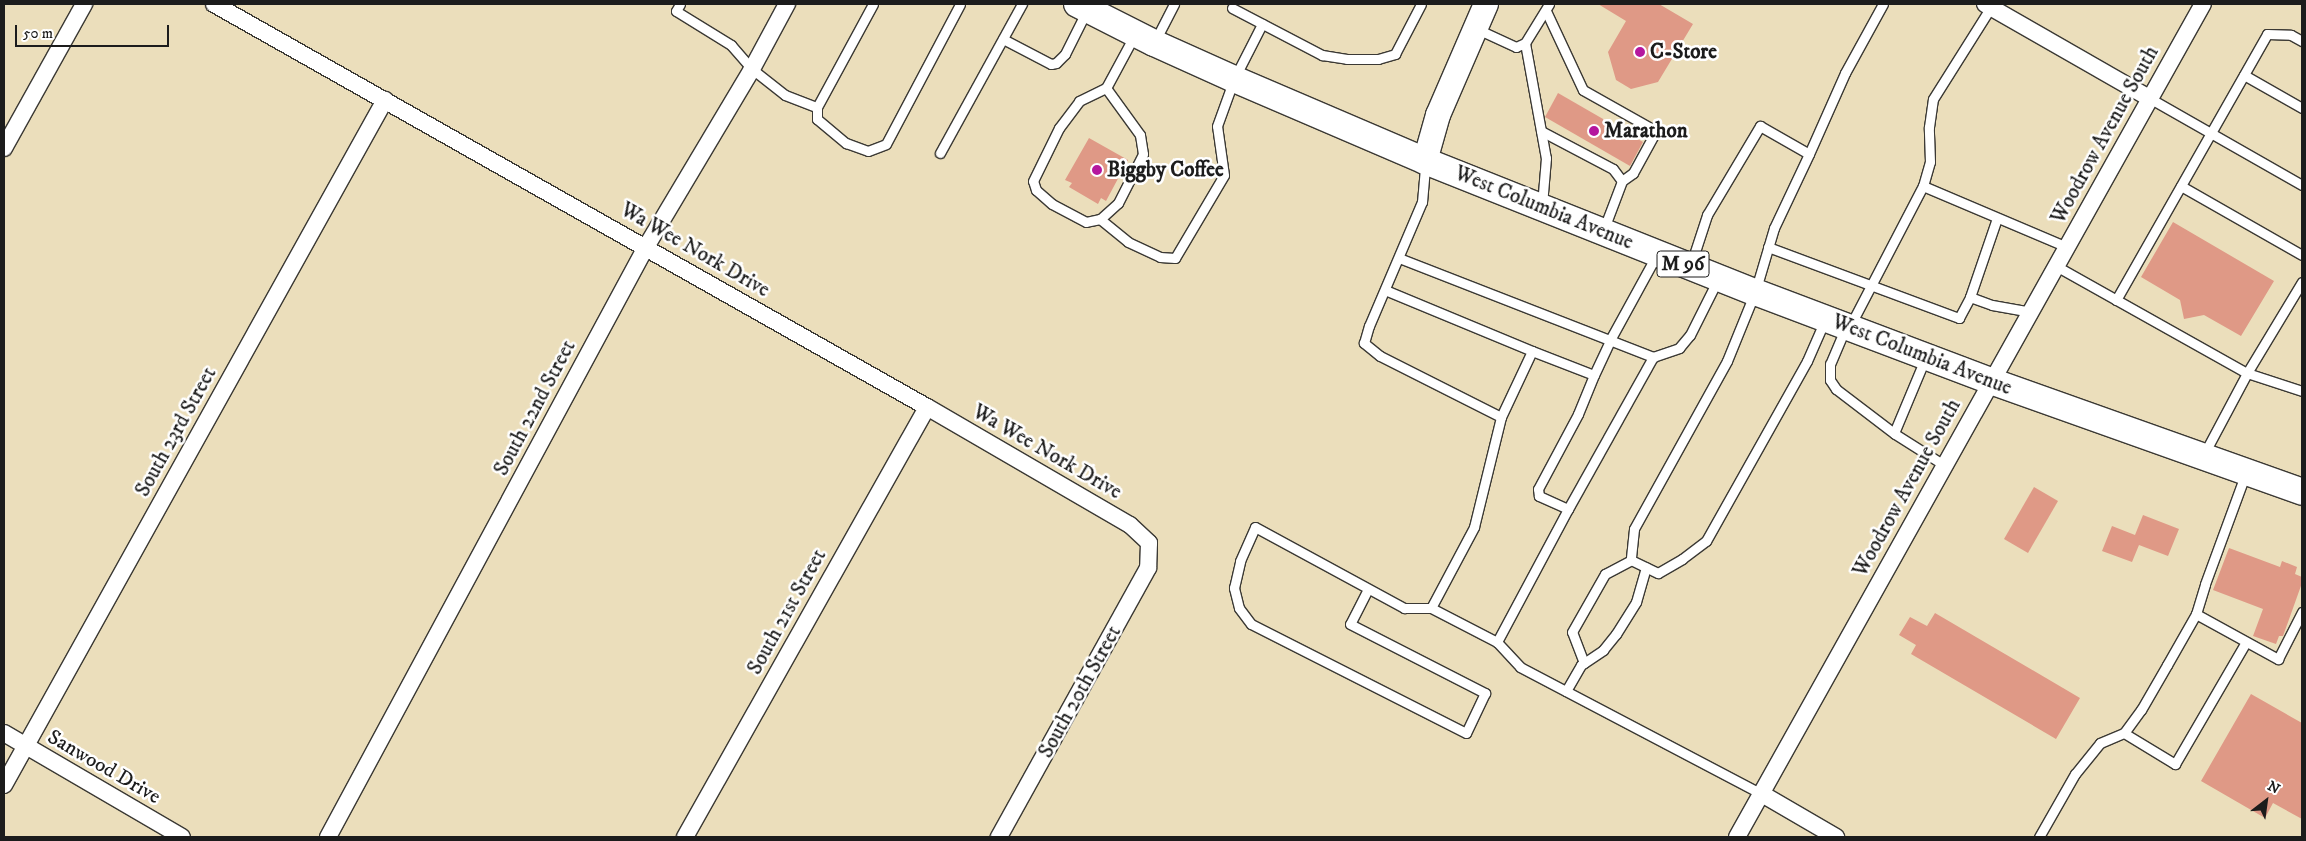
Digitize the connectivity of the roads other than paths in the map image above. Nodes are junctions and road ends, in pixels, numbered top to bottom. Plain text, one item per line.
1 (84, 4) edge
2 (214, 4) edge
3 (680, 4) edge
4 (787, 4) edge
5 (873, 4) edge
6 (960, 4) edge
7 (1022, 4) edge
8 (1174, 4) edge
9 (1421, 4) edge
10 (1486, 4) edge
11 (1884, 4) edge
12 (2203, 4) edge
13 (1988, 5) edge
14 (1082, 6) edge
15 (1232, 8) dead end
16 (1548, 8) edge
17 (1262, 24) junction
18 (1476, 28) junction
19 (1144, 38) junction
20 (1003, 39) junction
21 (2302, 41) edge
22 (1525, 43) junction
23 (752, 69) junction
24 (2244, 75) junction
25 (1234, 79) junction
26 (1106, 88) junction
27 (2151, 99) junction
28 (385, 100) junction
29 (817, 106) junction
30 (2302, 108) edge
31 (1541, 131) junction
32 (2211, 133) junction
33 (4, 148) edge
34 (940, 153) dead end
35 (1810, 154) junction
36 (1425, 161) junction
37 (1622, 181) junction
38 (2302, 185) edge
39 (1923, 186) junction
40 (2180, 186) junction
41 (1542, 207) junction
42 (1997, 218) junction
43 (1100, 220) junction
44 (1602, 232) junction
45 (646, 246) junction
46 (1768, 247) junction
47 (2067, 247) junction
48 (1657, 253) junction
49 (2302, 254) edge
50 (1399, 258) junction
51 (1690, 266) junction
52 (2056, 266) junction
53 (1719, 278) junction
54 (2302, 282) edge
55 (1871, 286) junction
56 (1385, 290) junction
57 (1755, 292) junction
58 (1970, 297) junction
59 (2116, 300) junction
60 (2030, 312) junction
61 (1840, 324) junction
62 (1610, 340) junction
63 (1532, 351) junction
64 (1653, 357) junction
65 (1926, 357) junction
66 (2246, 373) junction
67 (1594, 376) junction
68 (1990, 382) junction
69 (2302, 390) edge
70 (927, 406) junction
71 (1501, 417) junction
72 (1894, 433) junction
73 (2203, 457) junction
74 (1944, 465) junction
75 (2246, 472) junction
76 (2302, 492) edge
77 (1568, 509) junction
78 (1149, 544) joint
79 (1631, 560) junction
80 (1646, 567) junction
81 (1368, 589) junction
82 (1431, 608) junction
83 (2302, 612) edge
84 (2196, 614) junction
85 (1496, 642) junction
86 (2246, 642) junction
87 (1584, 663) junction
88 (1566, 691) junction
89 (4, 733) edge
90 (2124, 733) junction
91 (26, 746) junction
92 (4, 785) edge
93 (1762, 794) junction
94 (182, 837) edge
95 (328, 837) edge
96 (686, 837) edge
97 (999, 837) edge
98 (1737, 837) edge
99 (1836, 837) edge
100 (2039, 837) edge

1 - 33 street
2 - 28 street, Wa Wee Nork Drive
3 - 23 lane
4 - 23 street, South 22nd Street
5 - 29 lane
6 - 29 lane
7 - 20 lane
8 - 19 lane
9 - 17 lane
10 - 18 main road
11 - 35 lane
12 - 27 street, Woodrow Avenue South
13 - 27 street
13 - 39 lane
14 - 19 main road, West Columbia Avenue / M 96
14 - 20 lane
15 - 17 lane
16 - 22 lane
16 - 37 lane
17 - 25 lane
18 - 22 lane
18 - 36 main road
19 - 25 main road, West Columbia Avenue / M 96
19 - 26 lane
20 - 34 lane
21 - 24 lane
22 - 31 lane
23 - 29 lane
23 - 45 street, South 22nd Street
24 - 30 lane
24 - 32 lane
25 - 36 main road, West Columbia Avenue / M 96
25 - 43 lane
26 - 43 lane
26 - 43 lane
27 - 32 lane
27 - 47 street, Woodrow Avenue South
28 - 45 street, Wa Wee Nork Drive
28 - 91 street, South 23rd Street
31 - 37 lane
31 - 41 lane
32 - 38 lane
32 - 40 lane
35 - 46 lane
35 - 51 lane
36 - 41 main road, West Columbia Avenue / M 96
36 - 50 lane
37 - 44 lane
39 - 42 lane
39 - 55 lane
40 - 49 lane
40 - 59 lane
41 - 44 main road, West Columbia Avenue / M 96
42 - 47 lane
42 - 58 lane
44 - 48 main road, West Columbia Avenue / M 96
45 - 70 street, Wa Wee Nork Drive
45 - 95 street, South 22nd Street
46 - 55 lane
46 - 57 lane
47 - 52 street, Woodrow Avenue South
48 - 51 main road, West Columbia Avenue / M 96
48 - 62 lane
50 - 56 lane
50 - 62 lane
51 - 53 main road, West Columbia Avenue / M 96
52 - 59 lane
52 - 60 street, Woodrow Avenue South
53 - 57 main road, West Columbia Avenue / M 96
53 - 64 lane
54 - 66 lane
55 - 58 lane
55 - 61 lane
56 - 63 lane
56 - 71 lane
57 - 61 main road, West Columbia Avenue / M 96
57 - 79 lane
58 - 60 lane
59 - 66 lane
60 - 68 street, Woodrow Avenue South
61 - 65 main road, West Columbia Avenue / M 96
61 - 72 lane
61 - 80 lane
62 - 64 lane
62 - 67 lane
63 - 67 lane
63 - 71 lane
64 - 77 lane
65 - 68 main road, West Columbia Avenue / M 96
65 - 72 lane
66 - 69 lane
66 - 73 lane
67 - 77 lane
68 - 73 main road, West Columbia Avenue / M 96
68 - 74 street, Woodrow Avenue South
70 - 78 street, Wa Wee Nork Drive
70 - 96 street, South 21st Street
71 - 82 lane
72 - 74 lane
73 - 75 main road, West Columbia Avenue / M 96
74 - 93 street, Woodrow Avenue South
75 - 76 main road, West Columbia Avenue / M 96
75 - 84 lane
77 - 85 lane
78 - 97 street, South 20th Street
79 - 80 lane
79 - 87 lane
80 - 87 lane
81 - 81 lane
81 - 82 lane
82 - 85 lane
83 - 86 lane
84 - 86 lane
84 - 90 lane
85 - 88 lane
86 - 90 lane
87 - 88 lane
88 - 93 lane
89 - 91 street, Sanwood Drive
90 - 100 lane
91 - 92 street, South 23rd Street
91 - 94 street, Sanwood Drive
93 - 98 street, Woodrow Avenue South
93 - 99 street

